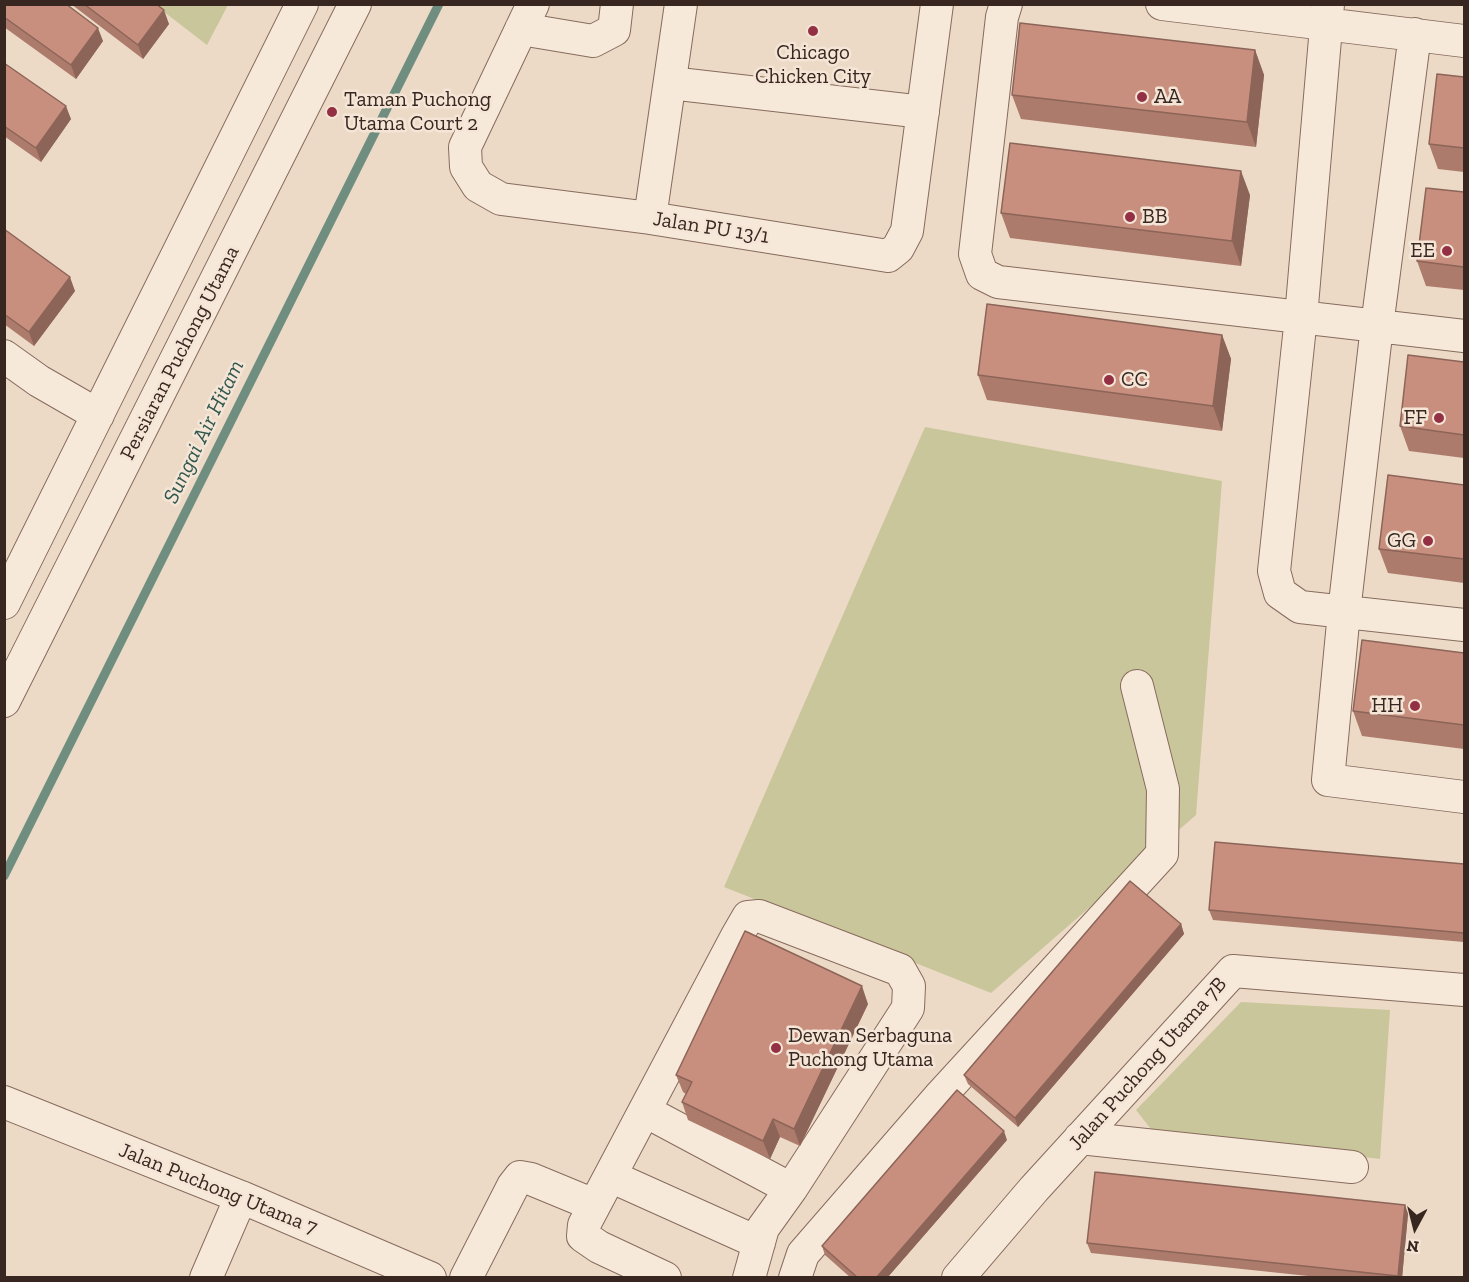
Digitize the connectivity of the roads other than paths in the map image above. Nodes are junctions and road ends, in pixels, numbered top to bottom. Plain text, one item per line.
1 (302, 4) edge
2 (355, 4) edge
3 (617, 4) edge
4 (681, 4) edge
5 (937, 4) edge
6 (1006, 4) edge
7 (1162, 4) edge
8 (1327, 14) edge
9 (527, 17) edge
10 (1415, 34) junction
11 (1464, 41) edge
12 (670, 83) junction
13 (923, 112) junction
14 (650, 218) junction
15 (1301, 317) junction
16 (1377, 326) junction
17 (1464, 336) edge
18 (8, 365) edge
19 (98, 416) junction
20 (4, 603) edge
21 (1344, 612) junction
22 (1464, 625) edge
23 (1137, 686) dead end
24 (4, 700) edge
25 (1464, 797) edge
26 (1464, 990) edge
27 (4, 1102) edge
28 (645, 1111) junction
29 (1080, 1138) junction
30 (1352, 1167) dead end
31 (610, 1176) junction
32 (791, 1189) junction
33 (241, 1197) junction
34 (594, 1205) junction
35 (759, 1243) junction
36 (206, 1278) edge
37 (430, 1278) edge
38 (466, 1278) edge
39 (665, 1278) edge
40 (749, 1278) edge
41 (795, 1278) edge
42 (957, 1278) edge

1 - 19 street
2 - 24 street, Persiaran Puchong Utama
3 - 9 street
4 - 12 street
5 - 13 street, Jalan PU 13/1
6 - 15 street
7 - 8 street
8 - 10 street
8 - 15 street
9 - 14 street, Jalan PU 13/1
10 - 11 street
10 - 16 street
12 - 13 street
12 - 14 street
13 - 14 street, Jalan PU 13/1
15 - 16 street
15 - 21 street
16 - 17 street
16 - 21 street
18 - 19 street
19 - 20 street
21 - 22 street
21 - 25 street
23 - 41 street
26 - 29 street, Jalan Puchong Utama 7B
27 - 33 street, Jalan Puchong Utama 7
28 - 31 street
28 - 32 street
28 - 32 street
29 - 30 street
29 - 42 street, Jalan Puchong Utama 7B
31 - 34 street
31 - 35 street
32 - 35 street
33 - 36 street
33 - 37 street, Jalan Puchong Utama 7
34 - 38 street
34 - 39 street
35 - 40 street

